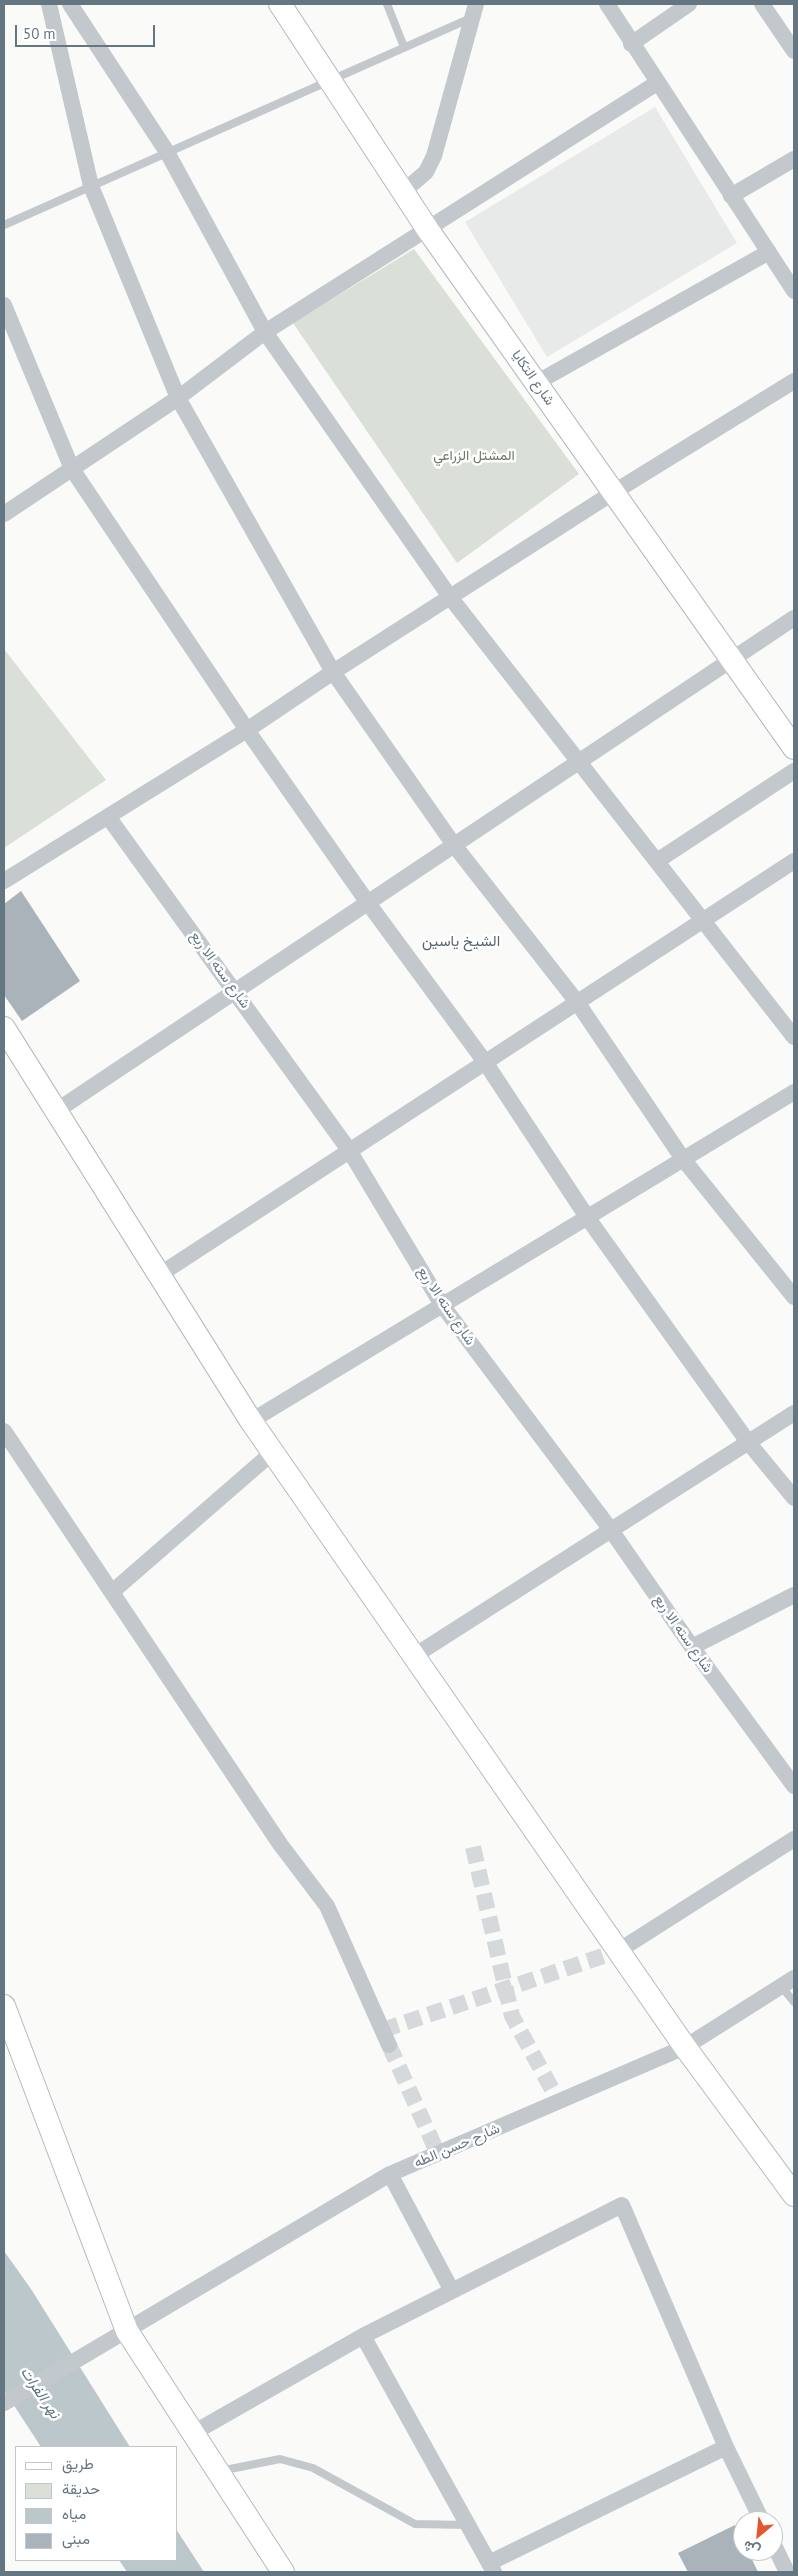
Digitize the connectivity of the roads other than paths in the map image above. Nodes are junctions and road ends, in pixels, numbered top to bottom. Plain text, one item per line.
1 (49, 4) edge
2 (70, 4) edge
3 (280, 4) edge
4 (387, 4) edge
5 (607, 4) edge
6 (689, 4) edge
7 (762, 4) edge
8 (474, 10) edge
9 (631, 44) junction
10 (404, 47) junction
11 (794, 51) edge
12 (330, 80) junction
13 (657, 83) junction
14 (167, 152) junction
15 (794, 159) edge
16 (91, 186) junction
17 (403, 192) junction
18 (731, 196) junction
19 (4, 224) edge
20 (428, 230) junction
21 (768, 252) junction
22 (794, 291) edge
23 (4, 305) edge
24 (265, 332) junction
25 (794, 381) edge
26 (536, 383) junction
27 (178, 398) junction
28 (72, 468) junction
29 (614, 492) junction
30 (4, 514) edge
31 (450, 597) junction
32 (794, 618) edge
33 (732, 660) junction
34 (333, 672) junction
35 (247, 730) junction
36 (794, 748) edge
37 (579, 762) junction
38 (794, 771) edge
39 (109, 818) junction
40 (454, 845) junction
41 (657, 861) junction
42 (794, 861) edge
43 (4, 881) edge
44 (368, 903) junction
45 (703, 920) junction
46 (235, 992) junction
47 (577, 1002) junction
48 (4, 1028) edge
49 (794, 1037) edge
50 (485, 1062) junction
51 (794, 1092) edge
52 (56, 1112) junction
53 (349, 1150) junction
54 (683, 1159) junction
55 (587, 1217) junction
56 (159, 1275) junction
57 (794, 1297) edge
58 (442, 1305) junction
59 (794, 1413) edge
60 (251, 1420) junction
61 (4, 1431) edge
62 (748, 1442) junction
63 (273, 1452) junction
64 (794, 1498) edge
65 (610, 1530) junction
66 (112, 1592) junction
67 (794, 1595) edge
68 (692, 1648) junction
69 (414, 1656) junction
70 (794, 1786) edge
71 (794, 1840) edge
72 (618, 1950) junction
73 (788, 1982) edge
74 (794, 2002) edge
75 (4, 2006) edge
76 (389, 2045) tunnel mouth
77 (685, 2047) junction
78 (390, 2174) junction
79 (794, 2195) edge
80 (452, 2291) junction
81 (128, 2331) junction
82 (363, 2336) junction
83 (4, 2403) edge
84 (193, 2433) junction
85 (726, 2447) junction
86 (218, 2471) junction
87 (757, 2511) edge
88 (467, 2525) junction
89 (491, 2568) edge
90 (283, 2572) edge

1 - 16 street
2 - 14 street
3 - 12 street, شارع التكايا
4 - 10 lane
5 - 9 street
6 - 9 street
7 - 11 street
8 - 10 lane
8 - 17 street
9 - 13 street
10 - 12 lane
12 - 14 lane
12 - 17 street, شارع التكايا
13 - 18 street
13 - 20 street
14 - 16 lane
14 - 24 street
15 - 18 street
16 - 19 lane
16 - 27 street
17 - 20 street, شارع التكايا
18 - 21 street
20 - 24 street
20 - 26 street, شارع التكايا
21 - 22 street
21 - 26 street
23 - 28 street
24 - 27 street
24 - 31 street
25 - 29 street
26 - 29 street, شارع التكايا
27 - 28 street
27 - 34 street
28 - 30 street
28 - 35 street
29 - 31 street
29 - 33 street, شارع التكايا
31 - 34 street
31 - 37 street
32 - 33 street
33 - 36 street, شارع التكايا
33 - 37 street
34 - 35 street
34 - 40 street
35 - 39 street
35 - 44 street
37 - 40 street
37 - 41 street
38 - 41 street
39 - 43 street
39 - 46 street, شارع سته الا ربع
40 - 44 street
40 - 47 street
41 - 45 street
42 - 45 street
44 - 46 street
44 - 50 street
45 - 47 street
45 - 49 street
46 - 52 street
46 - 53 street, شارع سته الا ربع
47 - 50 street
47 - 54 street
48 - 52 street
50 - 53 street
50 - 55 street
51 - 54 street
52 - 56 street
53 - 56 street
53 - 58 street, شارع سته الا ربع
54 - 55 street
54 - 57 street
55 - 58 street
55 - 62 street
56 - 60 street
58 - 60 street
58 - 65 street, شارع سته الا ربع
59 - 62 street
60 - 63 street
61 - 66 street
62 - 64 street
62 - 65 street
63 - 66 street
63 - 69 street
65 - 68 street, شارع سته الا ربع
65 - 69 street
66 - 76 street
67 - 68 street
68 - 70 street, شارع سته الا ربع
69 - 72 street
71 - 72 street
72 - 77 street
73 - 74 lane
73 - 77 street, شارح حسن الطه
75 - 81 street
77 - 78 street, شارح حسن الطه
77 - 79 street
78 - 80 street
78 - 81 street, شارح حسن الطه
80 - 82 street
80 - 85 street
81 - 83 street, شارح حسن الطه
81 - 84 street
82 - 84 street
82 - 88 street
84 - 86 street
85 - 87 street
85 - 89 street
86 - 88 lane
86 - 90 street
88 - 89 street

